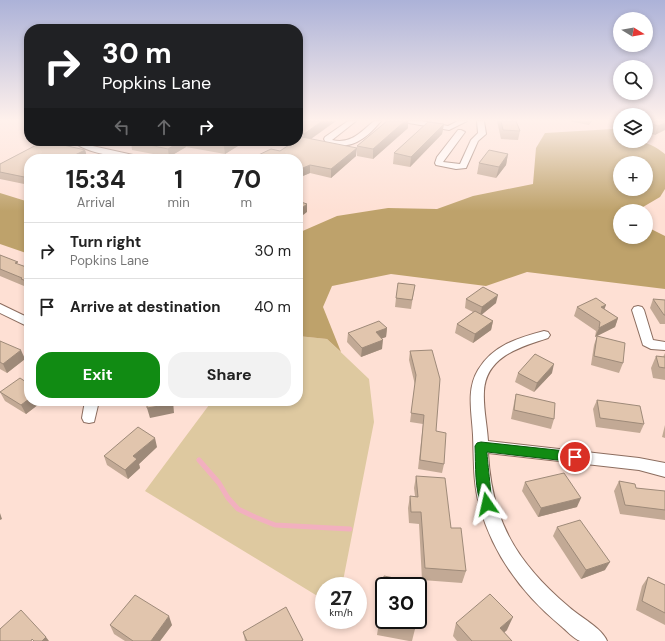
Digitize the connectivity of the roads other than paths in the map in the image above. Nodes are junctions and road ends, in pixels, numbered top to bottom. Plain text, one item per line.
1 (104, 151) edge
2 (446, 151) edge
3 (470, 151) edge
4 (119, 154) edge
5 (0, 308) edge
6 (638, 310) dead end
7 (24, 320) edge
8 (544, 335) dead end
9 (665, 346) edge
10 (91, 406) edge
11 (89, 418) dead end
12 (481, 446) junction
13 (665, 470) edge
14 (597, 641) edge

1 - 4 street
2 - 3 street
5 - 7 street
6 - 9 street
8 - 12 street
10 - 11 street
12 - 13 street
12 - 14 street

